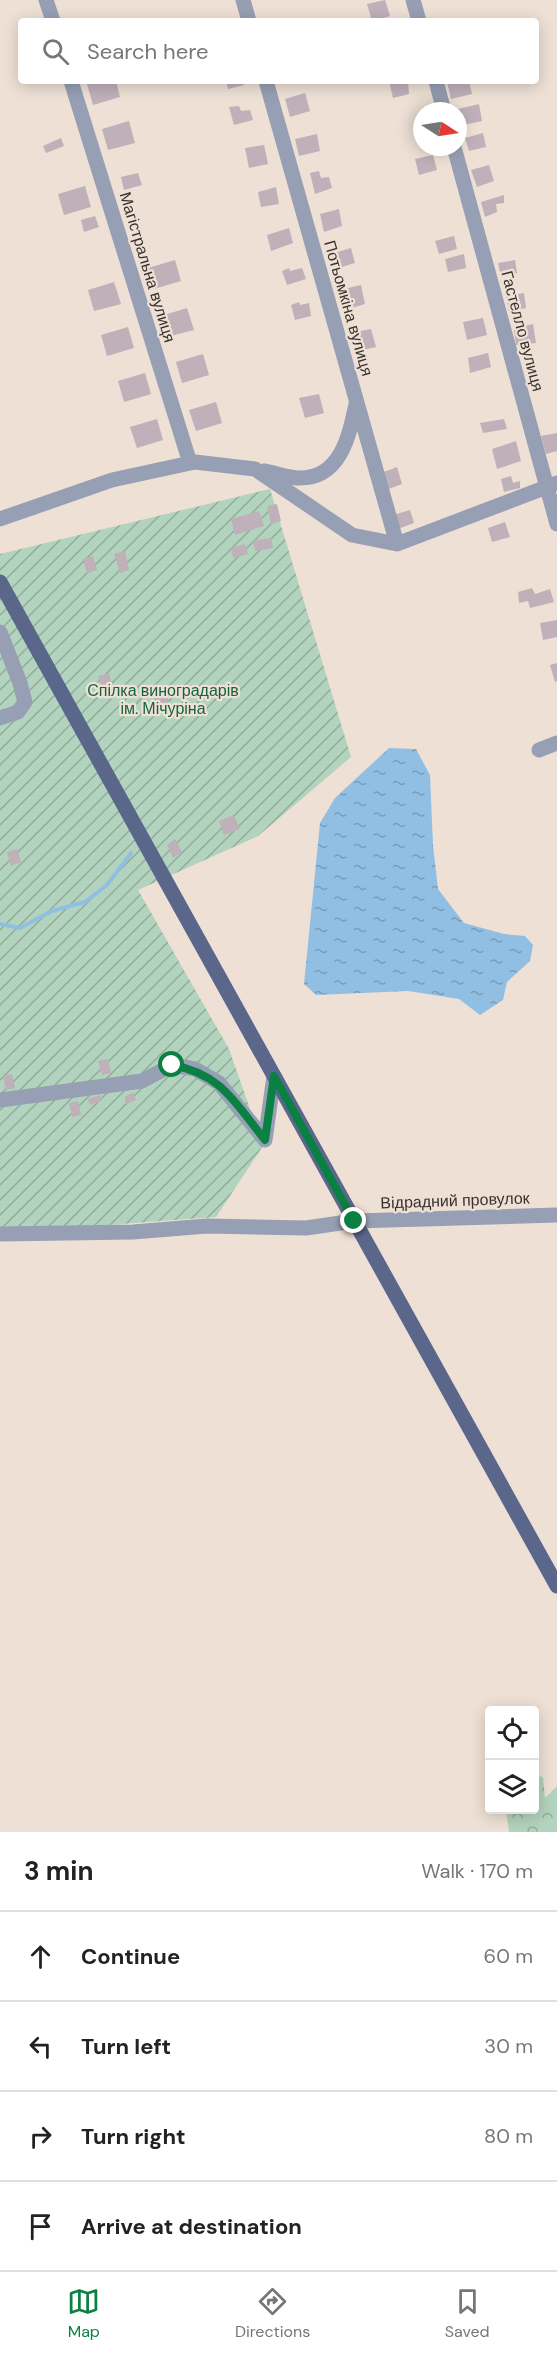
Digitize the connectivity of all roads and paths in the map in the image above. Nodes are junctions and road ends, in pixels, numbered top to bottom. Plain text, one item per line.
1 (46, 0) edge
2 (243, 0) edge
3 (413, 0) edge
4 (51, 18) edge
5 (248, 18) edge
6 (418, 18) edge
7 (72, 84) edge
8 (267, 84) edge
9 (437, 84) edge
10 (442, 102) edge
11 (457, 156) edge
12 (356, 401) junction
13 (190, 463) junction
14 (255, 469) junction
15 (552, 485) edge
16 (0, 519) edge
17 (557, 524) edge
18 (397, 544) junction
19 (0, 582) edge
20 (0, 632) edge
21 (0, 718) edge
22 (557, 742) edge
23 (539, 750) dead end
24 (274, 1076) junction
25 (0, 1100) edge
26 (557, 1215) edge
27 (354, 1221) junction
28 (0, 1234) edge
29 (557, 1586) edge

1 - 4 street
2 - 5 street
3 - 6 street
7 - 13 street, Магістральна вулиця
8 - 12 street, Потьомкіна вулиця
9 - 10 street
11 - 15 street, Гастелло вулиця
12 - 14 street
12 - 18 street, Потьомкіна вулиця
13 - 14 street
13 - 16 street
14 - 18 street
15 - 17 street, Гастелло вулиця
15 - 18 street
19 - 24 main road
20 - 21 street
22 - 23 street
24 - 25 street
24 - 27 main road
26 - 27 street, Відрадний провулок
27 - 28 street, Відрадний провулок
27 - 29 main road

